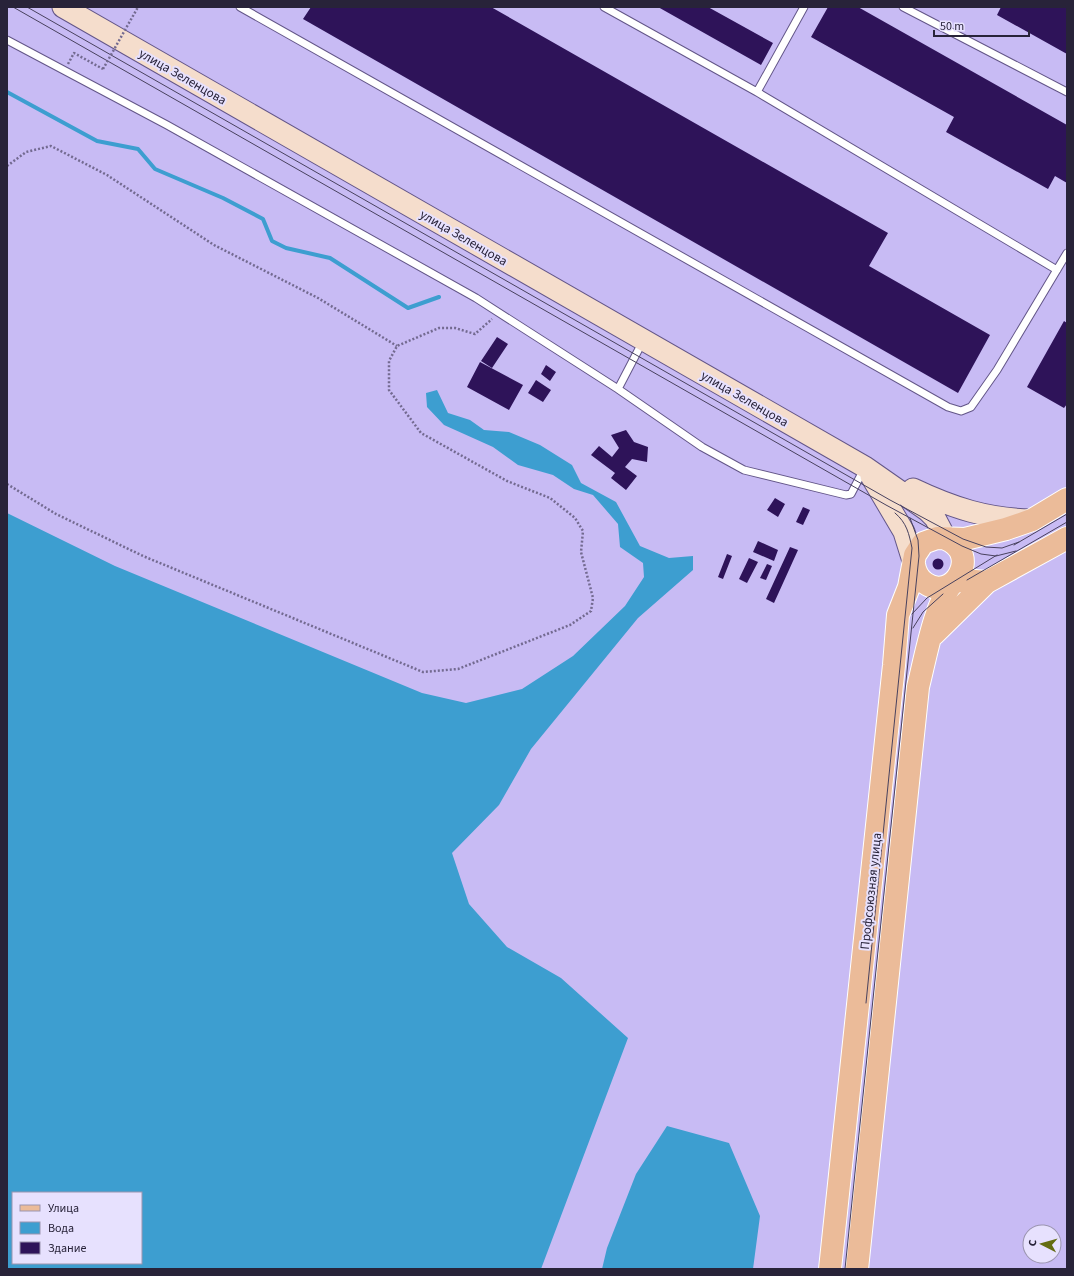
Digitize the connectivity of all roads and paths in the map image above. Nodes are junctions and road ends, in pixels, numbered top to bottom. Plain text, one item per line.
1 (138, 7) edge
2 (240, 7) edge
3 (604, 7) edge
4 (804, 7) edge
5 (903, 7) edge
6 (73, 9) edge
7 (7, 40) edge
8 (74, 53) dead end
9 (757, 92) junction
10 (1067, 92) edge
11 (7, 166) edge
12 (1067, 252) edge
13 (1057, 270) junction
14 (500, 312) junction
15 (644, 340) junction
16 (397, 346) junction
17 (618, 388) junction
18 (865, 467) junction
19 (7, 484) edge
20 (1067, 499) edge
21 (1032, 520) junction
22 (1067, 538) edge
23 (949, 540) junction
24 (914, 564) junction
25 (987, 582) junction
26 (952, 583) junction
27 (931, 636) junction
28 (830, 1269) edge
29 (858, 1269) edge

1 - 8 path, bridge
2 - 13 lane
3 - 9 lane
4 - 9 lane
5 - 10 lane
6 - 15 main road, улица Зеленцова
7 - 14 lane
9 - 13 lane
11 - 16 path
12 - 13 lane
14 - 16 path
14 - 17 lane
15 - 17 lane
15 - 18 main road, улица Зеленцова
16 - 19 path
17 - 18 lane
18 - 21 main road
18 - 23 main road, улица Зеленцова
18 - 24 main road, улица Зеленцова
20 - 21 main road, Профсоюзная улица
21 - 23 main road, Профсоюзная улица
22 - 25 main road
23 - 24 main road, Профсоюзная улица
23 - 26 main road
24 - 26 main road
24 - 28 main road, Профсоюзная улица
25 - 26 main road
25 - 27 main road
26 - 27 main road, Профсоюзная улица
27 - 29 main road, Профсоюзная улица

